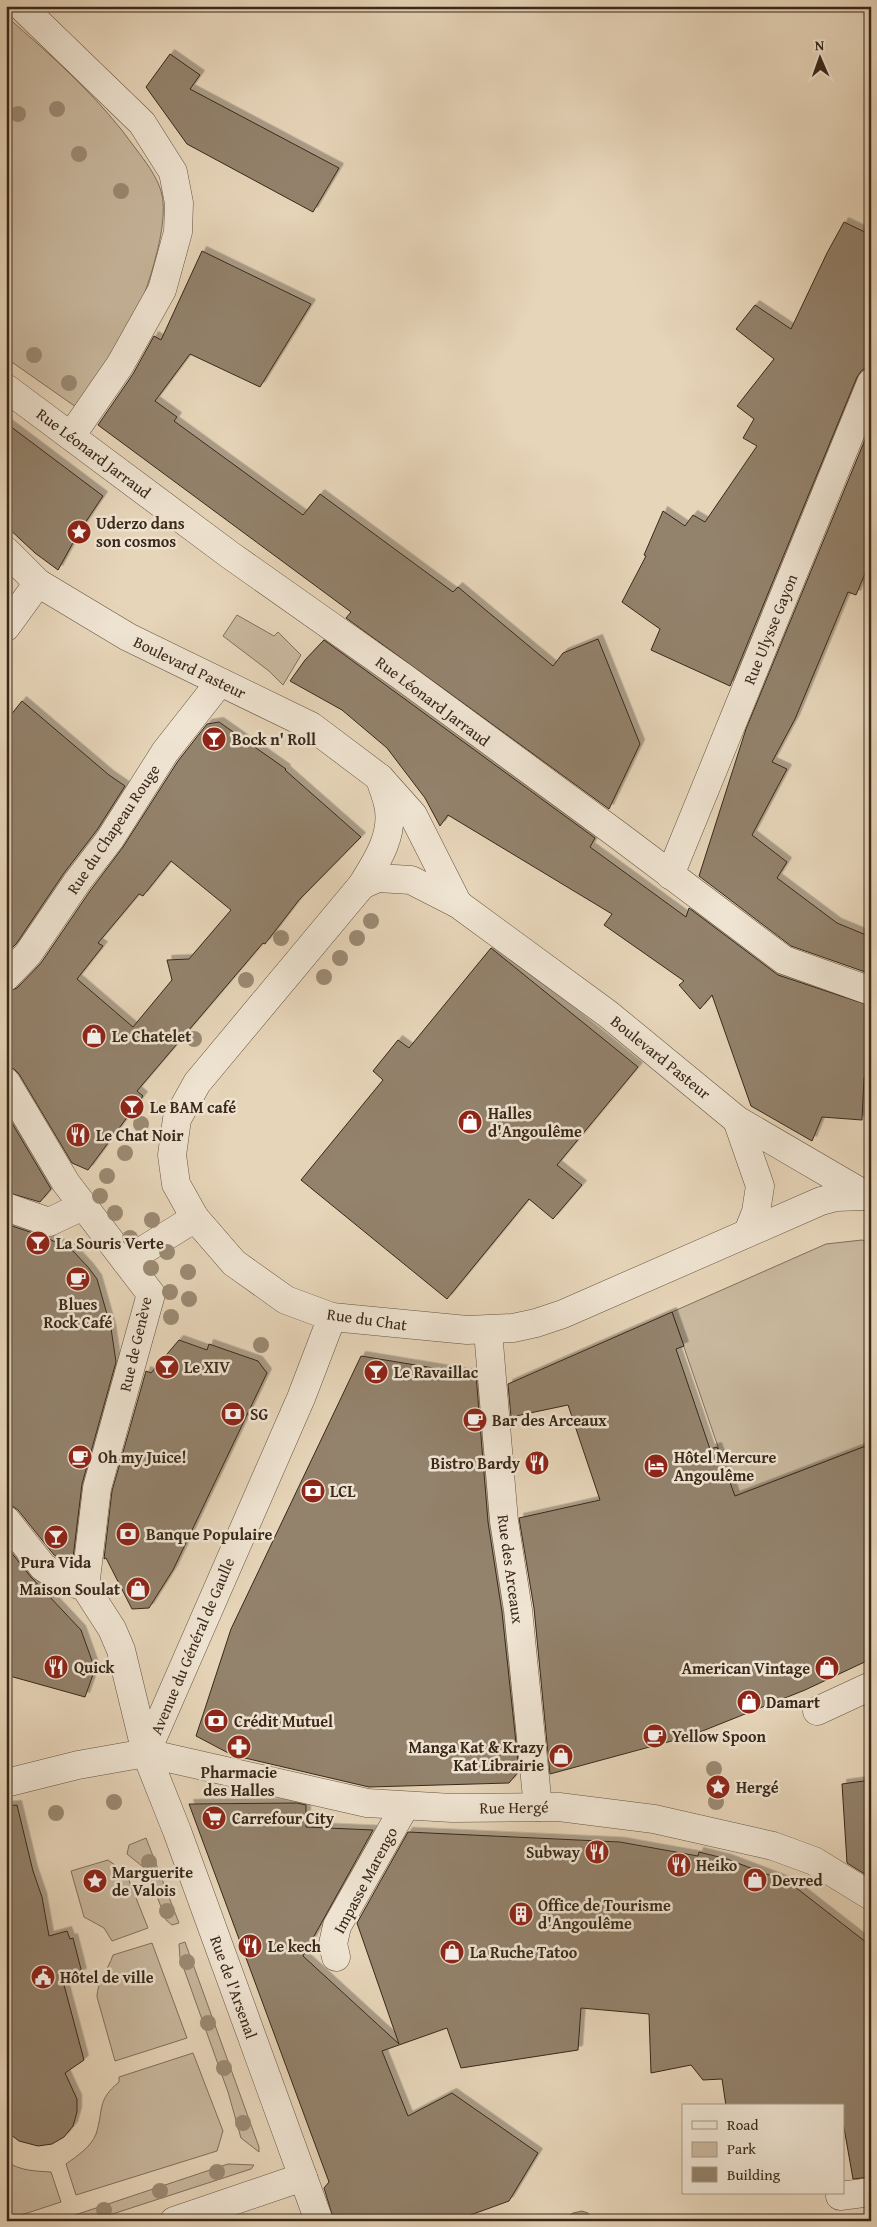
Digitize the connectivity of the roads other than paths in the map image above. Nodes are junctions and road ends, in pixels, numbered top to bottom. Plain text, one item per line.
1 (21, 6) edge
2 (871, 383) edge
3 (6, 388) edge
4 (71, 436) junction
5 (6, 551) edge
6 (38, 584) junction
7 (6, 627) edge
8 (220, 682) junction
9 (380, 778) junction
10 (670, 875) junction
11 (362, 885) junction
12 (458, 904) junction
13 (6, 977) edge
14 (871, 992) edge
15 (6, 1082) edge
16 (737, 1120) junction
17 (868, 1197) edge
18 (83, 1206) junction
19 (6, 1207) edge
20 (195, 1218) junction
21 (748, 1232) junction
22 (126, 1261) junction
23 (332, 1317) junction
24 (488, 1330) junction
25 (6, 1520) edge
26 (85, 1587) junction
27 (871, 1686) edge
28 (817, 1711) dead end
29 (146, 1753) junction
30 (6, 1783) edge
31 (405, 1806) junction
32 (538, 1807) junction
33 (865, 1887) edge
34 (336, 1957) dead end
35 (303, 2177) junction
36 (871, 2192) edge
37 (840, 2196) dead end
38 (174, 2221) edge
39 (319, 2221) edge

1 - 4 street
2 - 10 street, Rue Ulysse Gayon
3 - 4 street, Rue Léonard Jarraud
4 - 10 street, Rue Léonard Jarraud
5 - 6 street, Boulevard Pasteur
6 - 7 street
6 - 8 street, Boulevard Pasteur
8 - 9 street, Boulevard Pasteur
8 - 13 street, Rue du Chapeau Rouge
9 - 11 street
9 - 12 street, Boulevard Pasteur
10 - 14 street, Rue Léonard Jarraud
11 - 12 street, Boulevard Pasteur
11 - 20 street, Rue du Chat
12 - 16 street, Boulevard Pasteur
15 - 18 street, Rue de Genève
16 - 17 street, Boulevard Pasteur
16 - 21 street
17 - 21 street, Rue du Chat
18 - 19 street
18 - 22 street, Rue de Genève
20 - 22 street
20 - 23 street, Rue du Chat
21 - 24 street, Rue du Chat
22 - 26 street, Rue de Genève
23 - 24 street, Rue du Chat
23 - 29 street, Avenue du Général de Gaulle
24 - 32 street, Rue des Arceaux
25 - 26 street
26 - 29 street, Rue de l'Arsenal
27 - 28 street
29 - 30 street
29 - 31 street, Rue Hergé
29 - 35 street, Rue de l'Arsenal
31 - 32 street, Rue Hergé
31 - 34 street, Impasse Marengo
32 - 33 street, Rue Hergé
35 - 38 street
35 - 39 street, Rue de l'Arsenal
36 - 37 street

